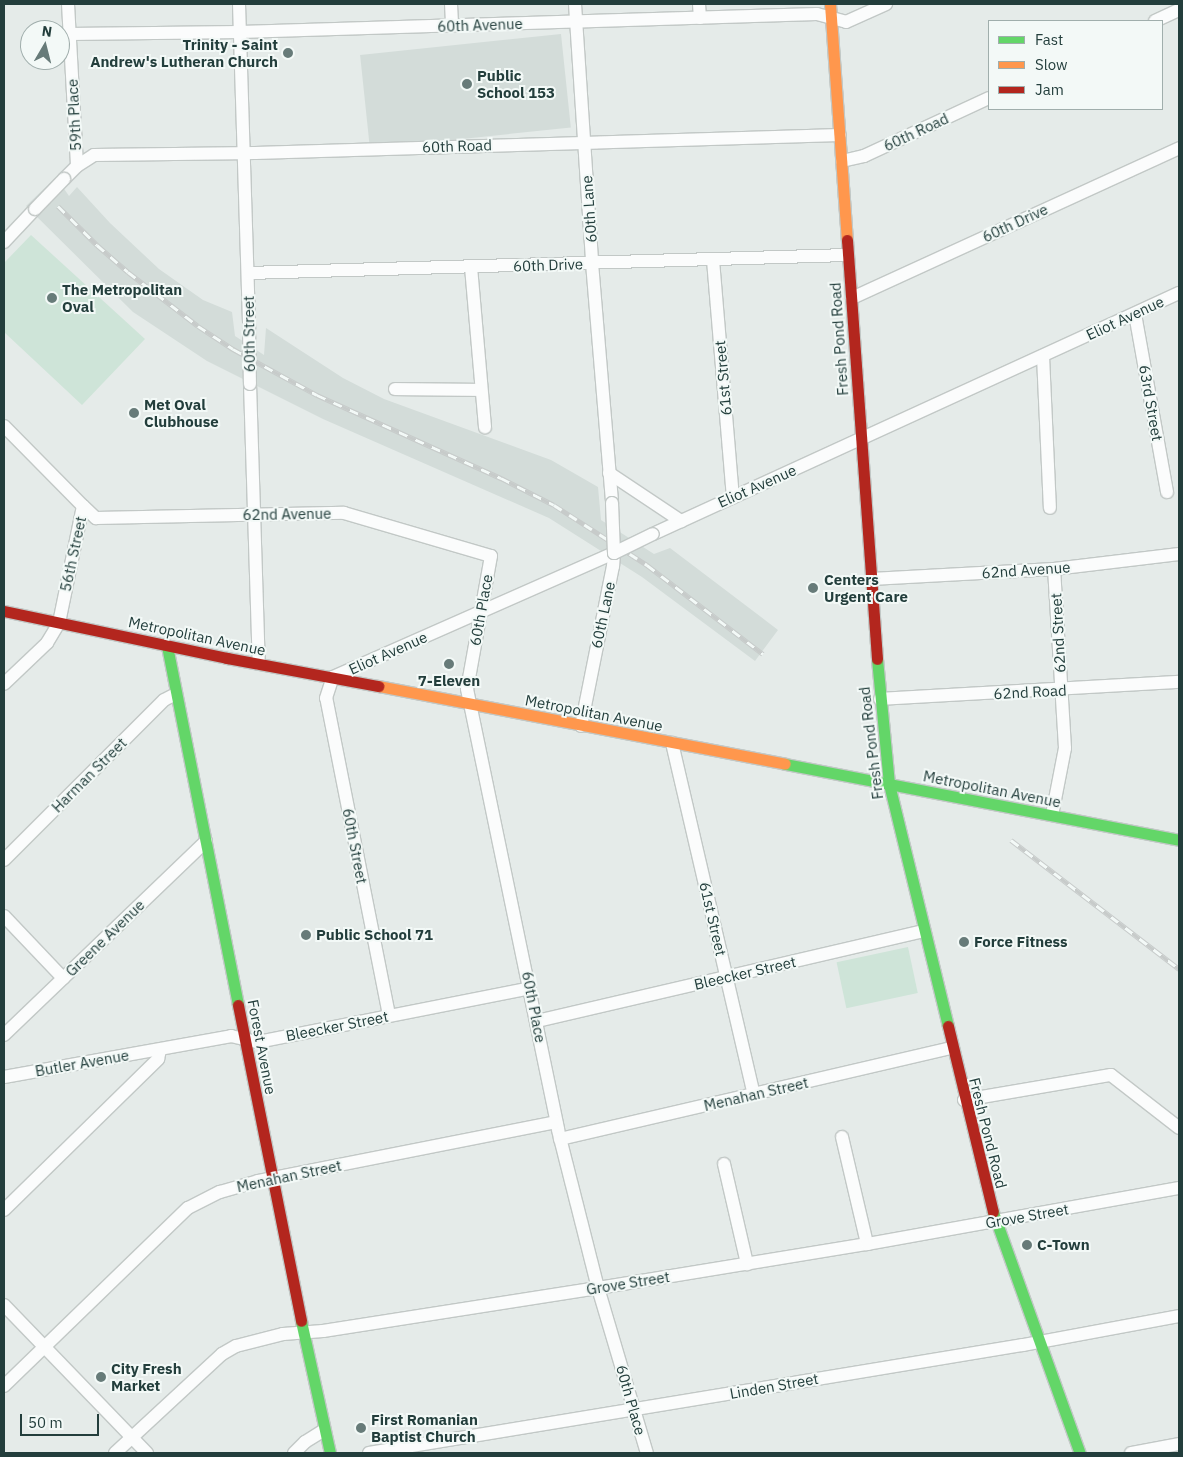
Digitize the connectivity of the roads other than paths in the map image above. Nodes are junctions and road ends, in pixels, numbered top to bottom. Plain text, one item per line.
1 (68, 4) edge
2 (239, 4) edge
3 (451, 4) edge
4 (575, 4) edge
5 (699, 4) edge
6 (830, 4) edge
7 (886, 4) edge
8 (1179, 10) edge
9 (700, 18) junction
10 (831, 18) junction
11 (69, 20) edge
12 (1157, 20) edge
13 (576, 22) junction
14 (452, 26) junction
15 (240, 32) junction
16 (70, 34) edge
17 (70, 50) edge
18 (988, 98) edge
19 (840, 135) junction
20 (585, 143) junction
21 (1179, 148) edge
22 (244, 153) junction
23 (842, 161) junction
24 (77, 166) junction
25 (4, 242) edge
26 (848, 255) junction
27 (713, 260) junction
28 (592, 263) junction
29 (471, 267) junction
30 (248, 273) junction
31 (1179, 293) edge
32 (852, 298) junction
33 (1135, 314) junction
34 (1043, 356) junction
35 (394, 390) dead end
36 (481, 390) junction
37 (4, 426) edge
38 (485, 427) dead end
39 (861, 439) junction
40 (610, 473) junction
41 (1167, 492) dead end
42 (733, 497) junction
43 (83, 506) junction
44 (1050, 508) dead end
45 (255, 515) junction
46 (681, 521) junction
47 (614, 553) junction
48 (1179, 554) edge
49 (491, 556) joint
50 (1054, 569) junction
51 (871, 579) junction
52 (4, 611) edge
53 (479, 612) junction
54 (59, 623) junction
55 (167, 646) junction
56 (259, 664) junction
57 (333, 677) junction
58 (1179, 682) edge
59 (4, 684) edge
60 (1061, 690) junction
61 (176, 694) junction
62 (880, 699) junction
63 (471, 703) junction
64 (581, 726) junction
65 (672, 743) junction
66 (889, 784) junction
67 (1052, 815) junction
68 (1179, 840) edge
69 (206, 841) junction
70 (4, 860) edge
71 (4, 916) edge
72 (924, 931) junction
73 (726, 977) junction
74 (63, 978) junction
75 (530, 988) junction
76 (389, 1016) junction
77 (537, 1021) junction
78 (4, 1035) edge
79 (245, 1039) junction
80 (952, 1048) junction
81 (160, 1050) junction
82 (4, 1077) edge
83 (754, 1094) junction
84 (964, 1100) junction
85 (556, 1122) junction
86 (1179, 1128) edge
87 (842, 1137) dead end
88 (560, 1140) junction
89 (724, 1164) dead end
90 (272, 1179) junction
91 (1179, 1188) edge
92 (4, 1210) edge
93 (995, 1222) junction
94 (866, 1244) junction
95 (747, 1264) junction
96 (598, 1288) junction
97 (4, 1305) edge
98 (1179, 1316) edge
99 (303, 1333) junction
100 (1039, 1342) junction
101 (44, 1347) junction
102 (4, 1386) edge
103 (634, 1410) junction
104 (324, 1430) junction
105 (132, 1437) junction
106 (1179, 1444) edge
107 (115, 1453) edge
108 (147, 1453) edge
109 (294, 1453) edge
110 (330, 1453) edge
111 (369, 1453) edge
112 (647, 1453) edge
113 (1080, 1453) edge
114 (1131, 1453) edge

1 - 11 street, 59th Place
2 - 15 street, 60th Street
3 - 14 street
4 - 13 street, 60th Lane
5 - 9 street
6 - 10 main road, Fresh Pond Road
7 - 10 street, 60th Avenue
8 - 12 street
9 - 10 street, 60th Avenue
9 - 13 street, 60th Avenue
10 - 19 main road, Fresh Pond Road
13 - 14 street, 60th Avenue
13 - 20 street, 60th Lane
14 - 15 street, 60th Avenue
15 - 16 street, 60th Avenue
15 - 22 street, 60th Street
17 - 24 street, 59th Place
18 - 23 street, 60th Road
19 - 20 street, 60th Road
19 - 23 main road, Fresh Pond Road
20 - 22 street, 60th Road
20 - 28 street, 60th Lane
21 - 32 street, 60th Drive
22 - 24 street, 60th Road
22 - 30 street, 60th Street
23 - 26 main road, Fresh Pond Road
24 - 25 street, 60th Road, bridge
26 - 27 street, 60th Drive
26 - 32 main road, Fresh Pond Road
27 - 28 street, 60th Drive
27 - 42 street, 61st Street
28 - 29 street, 60th Drive
28 - 40 street, 60th Lane
29 - 30 street, 60th Drive
29 - 36 street
30 - 45 street, 60th Street, bridge
31 - 33 street, Eliot Avenue
32 - 39 main road, Fresh Pond Road
33 - 34 street, Eliot Avenue
33 - 41 street, 63rd Street
34 - 39 street, Eliot Avenue
34 - 44 street
35 - 36 street
36 - 38 street
37 - 43 street, 56th Street
39 - 42 street, Eliot Avenue
39 - 51 main road, Fresh Pond Road
40 - 46 street
40 - 47 street, 60th Lane, bridge
42 - 46 street, Eliot Avenue
43 - 45 street, 62nd Avenue
43 - 54 street, 56th Street
45 - 49 street, 62nd Avenue
45 - 56 street, 60th Street
46 - 47 street, Eliot Avenue, bridge
47 - 53 street, Eliot Avenue
47 - 64 street, 60th Lane
48 - 50 street, 62nd Avenue
49 - 53 street, 60th Place
50 - 51 street, 62nd Avenue
50 - 60 street, 62nd Street
51 - 62 main road, Fresh Pond Road
52 - 54 main road, Metropolitan Avenue
53 - 57 street, Eliot Avenue
53 - 63 street, 60th Place
54 - 55 main road, Metropolitan Avenue
54 - 59 street
55 - 56 main road, Metropolitan Avenue
55 - 61 main road, Forest Avenue
56 - 57 main road, Metropolitan Avenue
57 - 63 main road, Metropolitan Avenue
57 - 76 street, 60th Street
58 - 60 street, 62nd Road
60 - 62 street, 62nd Road
60 - 67 street, 62nd Street
61 - 69 main road, Forest Avenue
61 - 70 street, Harman Street
62 - 66 main road, Fresh Pond Road
63 - 64 main road, Metropolitan Avenue
63 - 75 street, 60th Place
64 - 65 main road, Metropolitan Avenue
65 - 66 main road, Metropolitan Avenue
65 - 73 street, 61st Street
66 - 67 main road, Metropolitan Avenue
66 - 72 main road, Fresh Pond Road
67 - 68 main road, Metropolitan Avenue
69 - 74 street, Greene Avenue
69 - 79 main road, Forest Avenue
71 - 74 street
72 - 73 street, Bleecker Street
72 - 80 main road, Fresh Pond Road
73 - 77 street, Bleecker Street
73 - 83 street, 61st Street
74 - 78 street, Greene Avenue
75 - 76 street, Bleecker Street
75 - 77 street, 60th Place
76 - 79 street, Bleecker Street
77 - 85 street, 60th Place
79 - 81 street, Bleecker Street
79 - 90 main road, Forest Avenue
80 - 83 street, Menahan Street
80 - 84 main road, Fresh Pond Road
81 - 82 street, Butler Avenue
81 - 92 street
83 - 88 street, Menahan Street
84 - 86 street
84 - 93 main road, Fresh Pond Road
85 - 88 street, 60th Place
85 - 90 street, Menahan Street
87 - 94 street
88 - 96 street, 60th Place
89 - 95 street
90 - 99 main road, Forest Avenue
90 - 101 street, Menahan Street
91 - 93 street, Grove Street
93 - 94 street, Grove Street
93 - 100 main road, Fresh Pond Road
94 - 95 street, Grove Street
95 - 96 street, Grove Street
96 - 99 street, Grove Street
96 - 103 street, 60th Place
97 - 101 street
98 - 100 street, Linden Street
99 - 104 main road, Forest Avenue
99 - 105 street, Grove Street
100 - 103 street, Linden Street
100 - 113 main road, Fresh Pond Road
101 - 102 street, Menahan Street
101 - 105 street
103 - 111 street, Linden Street
103 - 112 street, 60th Place
104 - 109 street
104 - 110 main road, Forest Avenue
105 - 107 street, Grove Street
105 - 108 street
106 - 114 street

